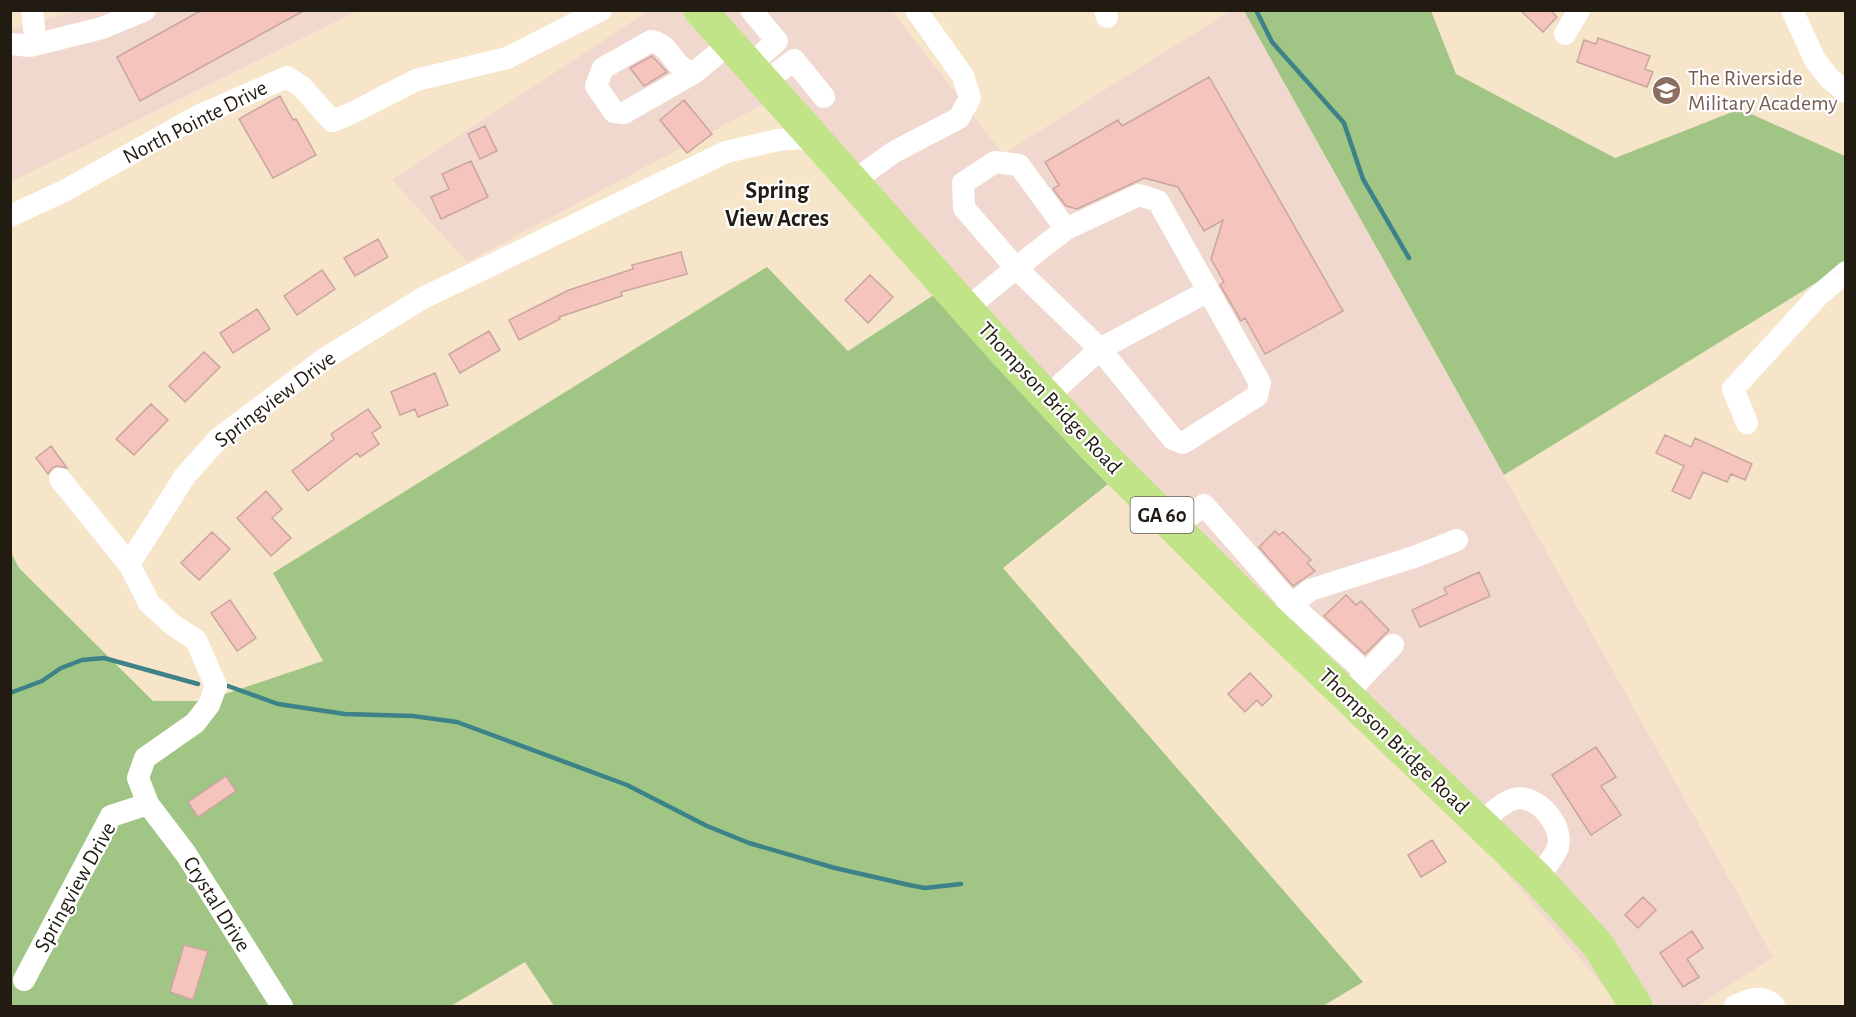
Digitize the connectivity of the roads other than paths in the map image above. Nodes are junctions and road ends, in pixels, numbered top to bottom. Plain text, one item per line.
1 (32, 10) edge
2 (145, 10) edge
3 (601, 10) edge
4 (700, 10) edge
5 (751, 10) edge
6 (916, 10) edge
7 (1579, 10) edge
8 (1792, 10) edge
9 (1565, 34) dead end
10 (10, 44) edge
11 (36, 44) junction
12 (747, 65) junction
13 (694, 73) dead end
14 (1845, 92) edge
15 (824, 98) dead end
16 (818, 144) junction
17 (852, 182) junction
18 (10, 216) edge
19 (1066, 229) junction
20 (1016, 268) junction
21 (1845, 272) edge
22 (1209, 291) junction
23 (966, 309) junction
24 (1100, 349) junction
25 (1047, 397) junction
26 (1748, 423) dead end
27 (60, 479) dead end
28 (1456, 540) dead end
29 (129, 564) junction
30 (1282, 614) junction
31 (1393, 645) dead end
32 (1356, 684) junction
33 (148, 804) junction
34 (1480, 823) junction
35 (1537, 878) junction
36 (24, 980) dead end
37 (282, 1006) edge
38 (1636, 1006) edge
39 (1735, 1006) edge
40 (1774, 1006) edge

1 - 11 street
2 - 11 street
3 - 18 street, North Pointe Drive
4 - 12 highway, Thompson Bridge Road / GA 60
5 - 12 street
6 - 17 street
7 - 9 street
8 - 14 street
10 - 11 street
12 - 13 street
12 - 15 street
12 - 16 highway, Thompson Bridge Road / GA 60
16 - 17 highway, Thompson Bridge Road / GA 60
16 - 29 street, Springview Drive
17 - 23 highway, Thompson Bridge Road / GA 60
19 - 20 street
19 - 20 street
19 - 22 street
20 - 23 street
20 - 24 street
21 - 26 street
22 - 24 street
22 - 24 street
23 - 25 highway, Thompson Bridge Road / GA 60
24 - 25 street
25 - 30 highway, Thompson Bridge Road / GA 60
27 - 29 street
28 - 30 street
29 - 33 street
30 - 32 highway, Thompson Bridge Road / GA 60
31 - 32 street
32 - 34 highway, Thompson Bridge Road / GA 60
33 - 36 street, Springview Drive
33 - 37 street, Crystal Drive
34 - 35 highway, Thompson Bridge Road / GA 60
34 - 35 street
35 - 38 highway, Thompson Bridge Road / GA 60
39 - 40 street

